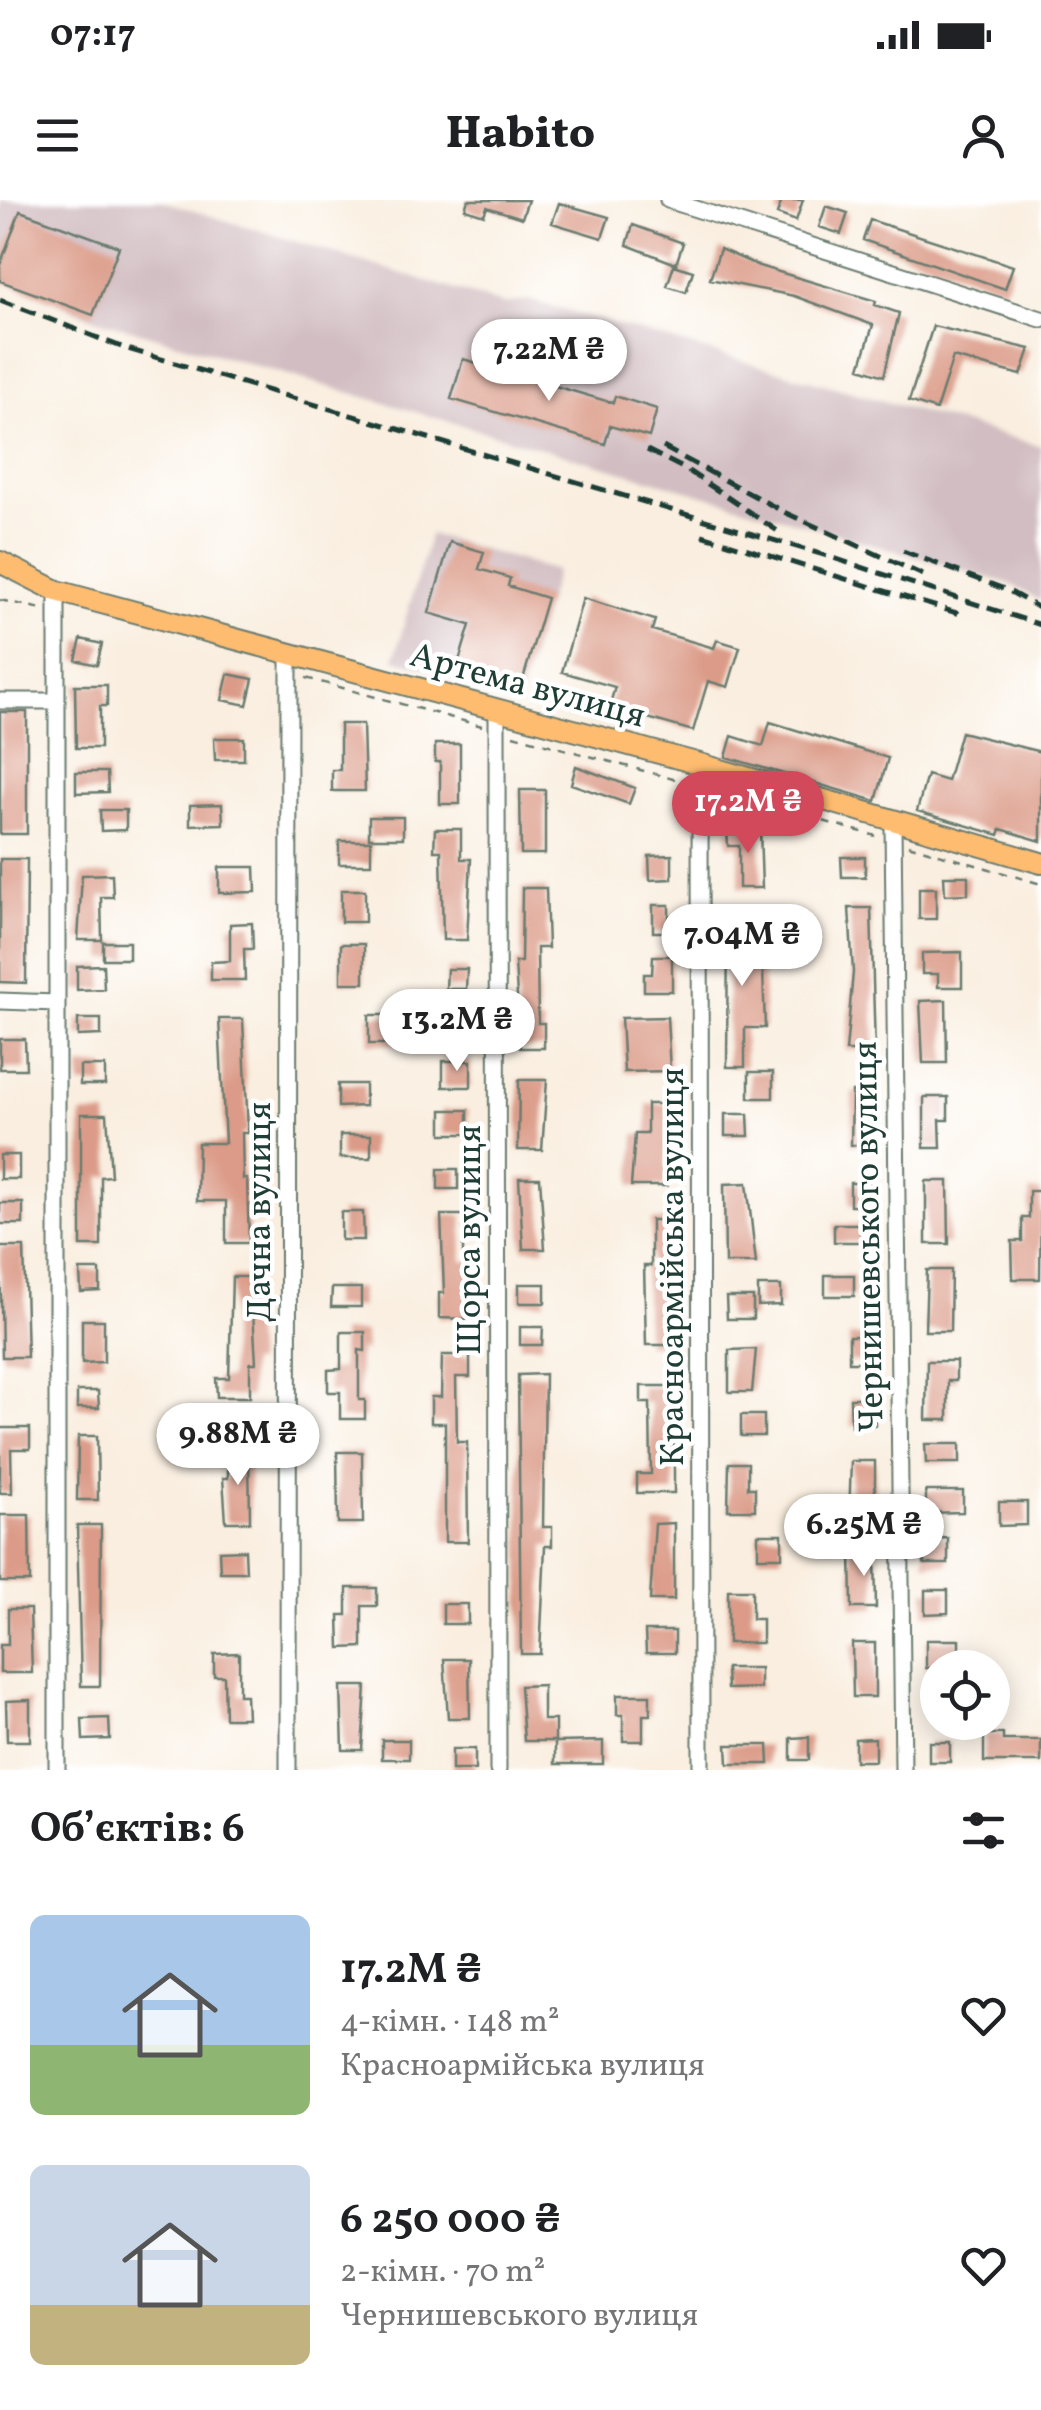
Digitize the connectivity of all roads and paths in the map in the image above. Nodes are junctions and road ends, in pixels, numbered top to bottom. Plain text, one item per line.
1 (668, 200) edge
2 (1041, 320) edge
3 (0, 562) edge
4 (0, 600) edge
5 (57, 601) junction
6 (289, 664) junction
7 (0, 701) edge
8 (57, 701) junction
9 (497, 720) junction
10 (700, 764) junction
11 (700, 787) junction
12 (893, 832) junction
13 (1041, 863) edge
14 (1041, 884) edge
15 (0, 1001) edge
16 (57, 1002) junction
17 (58, 1770) edge
18 (288, 1770) edge
19 (498, 1770) edge
20 (701, 1770) edge
21 (903, 1770) edge

1 - 2 street
3 - 5 main road, Артема вулиця
4 - 5 path
5 - 6 main road, Артема вулиця
5 - 8 street
6 - 9 main road, Артема вулиця
6 - 9 path
6 - 18 street, Дачна вулиця
7 - 8 street
8 - 16 street
9 - 10 main road, Артема вулиця
9 - 11 path
9 - 19 street, Щорса вулиця
10 - 11 street, Красноармійська вулиця
10 - 12 main road, Артема вулиця
11 - 12 path
11 - 20 street, Красноармійська вулиця
12 - 13 main road, Артема вулиця
12 - 14 path
12 - 21 street, Чернишевського вулиця
15 - 16 street
16 - 17 street

